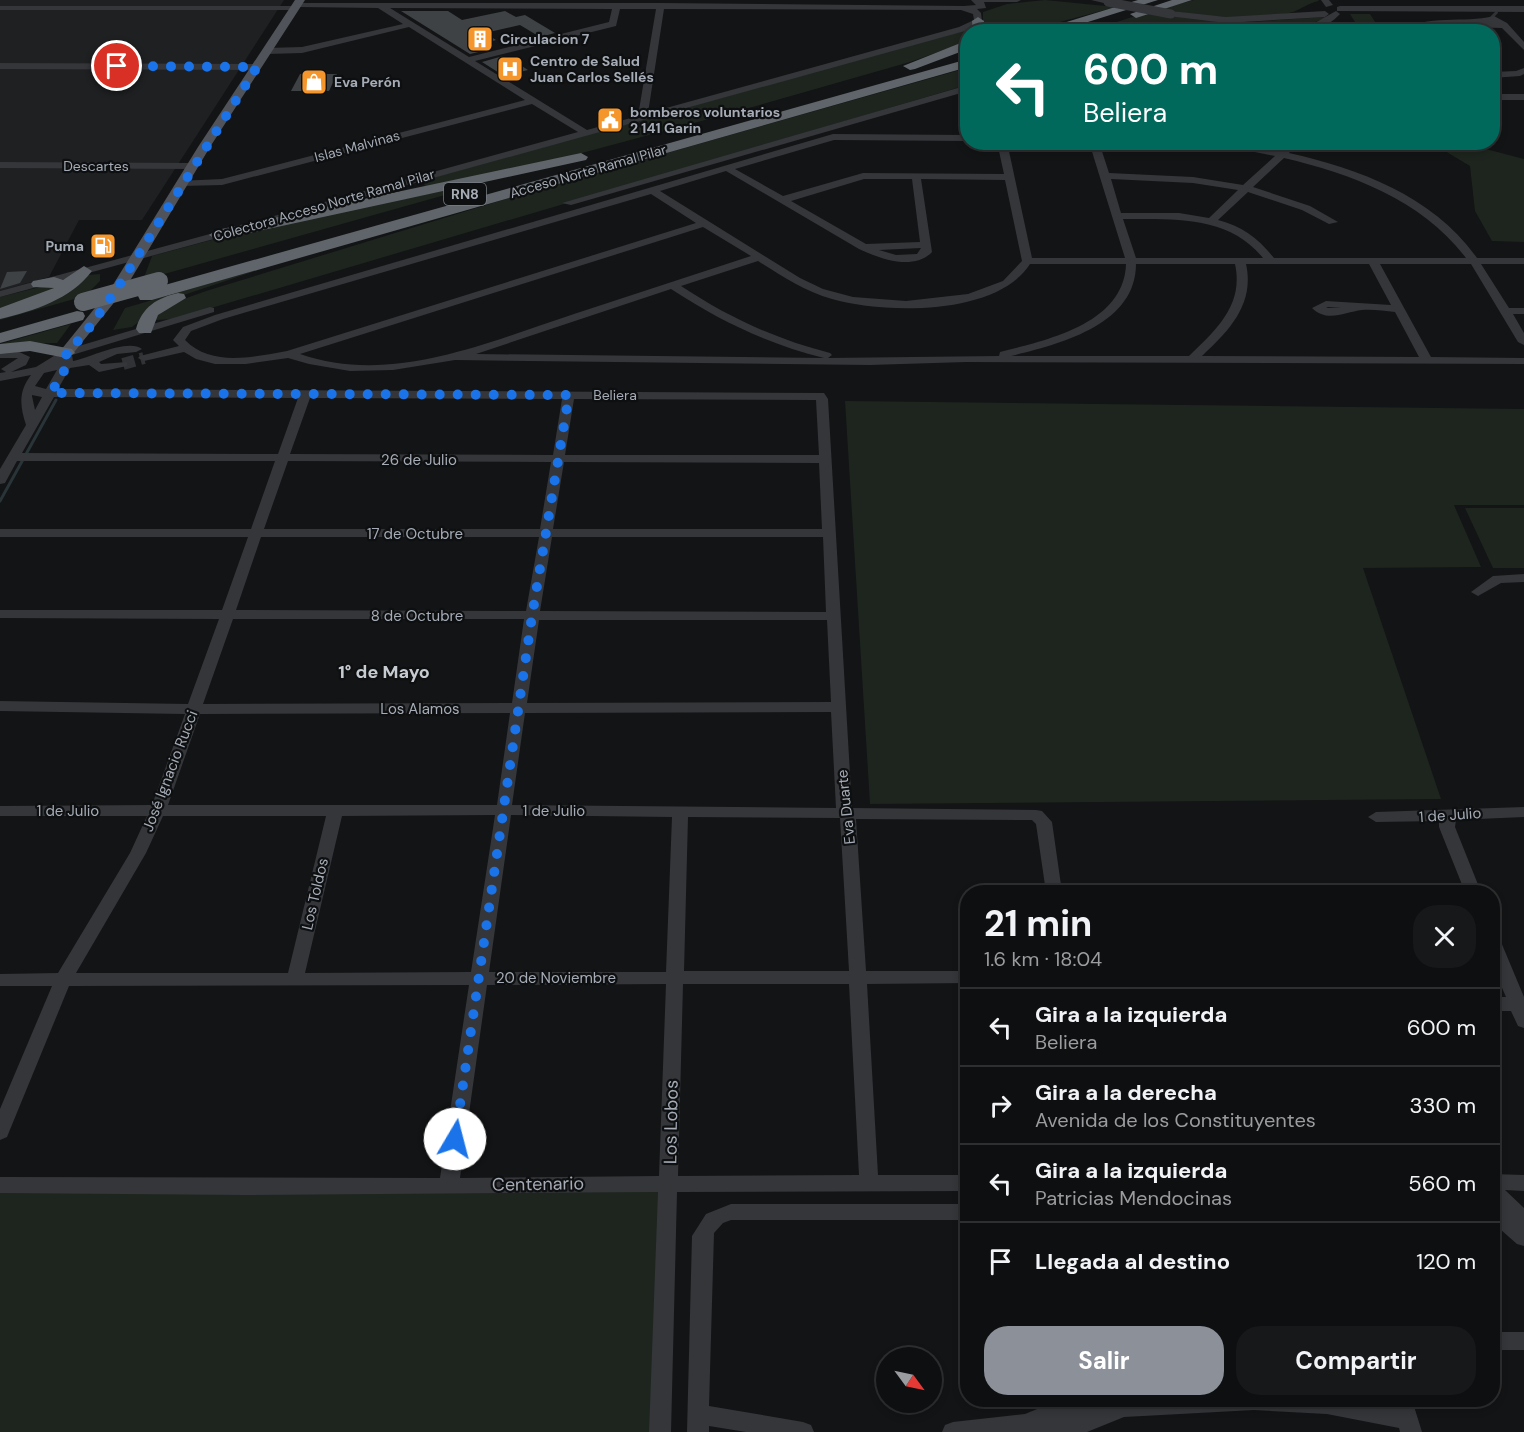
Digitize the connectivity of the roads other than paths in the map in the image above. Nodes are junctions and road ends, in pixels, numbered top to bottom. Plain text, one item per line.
1 (1015, 0) edge
2 (1095, 0) edge
3 (1152, 0) edge
4 (1186, 0) edge
5 (297, 4) edge
6 (379, 5) junction
7 (617, 5) junction
8 (661, 5) junction
9 (1324, 6) edge
10 (0, 8) edge
11 (970, 9) edge
12 (1524, 9) edge
13 (1338, 11) junction
14 (1491, 17) junction
15 (1068, 24) edge
16 (1104, 24) edge
17 (1320, 24) edge
18 (1422, 24) edge
19 (409, 25) junction
20 (960, 47) edge
21 (1524, 47) edge
22 (267, 51) junction
23 (960, 54) edge
24 (467, 60) junction
25 (0, 66) edge
26 (257, 67) junction
27 (960, 67) edge
28 (1524, 71) edge
29 (893, 73) junction
30 (1500, 75) edge
31 (960, 90) edge
32 (1500, 97) edge
33 (1524, 97) edge
34 (531, 101) junction
35 (771, 108) junction
36 (643, 116) junction
37 (584, 132) junction
38 (960, 138) edge
39 (1004, 150) edge
40 (1096, 150) edge
41 (1255, 150) edge
42 (1288, 150) edge
43 (1283, 155) junction
44 (0, 165) edge
45 (192, 166) junction
46 (728, 168) junction
47 (916, 176) junction
48 (1104, 176) junction
49 (1009, 177) junction
50 (420, 179) junction
51 (182, 183) junction
52 (1247, 188) junction
53 (651, 189) junction
54 (430, 191) junction
55 (782, 200) junction
56 (1117, 216) junction
57 (1211, 221) junction
58 (1333, 222) dead end
59 (401, 224) junction
60 (703, 224) junction
61 (217, 235) junction
62 (136, 257) junction
63 (759, 257) junction
64 (1270, 260) junction
65 (1471, 260) junction
66 (1027, 261) junction
67 (1131, 261) junction
68 (1240, 261) junction
69 (1374, 261) junction
70 (1524, 261) edge
71 (84, 272) junction
72 (39, 284) junction
73 (675, 287) junction
74 (67, 288) junction
75 (0, 294) edge
76 (1357, 308) dead end
77 (80, 309) junction
78 (1397, 309) junction
79 (1505, 311) junction
80 (1524, 311) edge
81 (0, 315) edge
82 (0, 326) edge
83 (145, 329) junction
84 (0, 338) edge
85 (1524, 342) edge
86 (183, 344) junction
87 (499, 344) junction
88 (785, 344) junction
89 (1043, 344) junction
90 (0, 349) edge
91 (289, 354) junction
92 (0, 355) edge
93 (455, 357) junction
94 (67, 358) junction
95 (510, 358) junction
96 (779, 359) junction
97 (966, 359) junction
98 (1059, 360) junction
99 (1192, 360) junction
100 (91, 361) junction
101 (858, 362) junction
102 (1427, 362) junction
103 (1524, 362) edge
104 (123, 364) tunnel mouth
105 (41, 369) junction
106 (0, 371) edge
107 (0, 377) edge
108 (0, 384) edge
109 (28, 387) junction
110 (51, 393) junction
111 (305, 395) junction
112 (569, 395) junction
113 (820, 396) joint
114 (31, 424) junction
115 (20, 458) junction
116 (284, 459) junction
117 (825, 459) junction
118 (559, 460) junction
119 (0, 480) edge
120 (0, 533) edge
121 (831, 533) junction
122 (257, 534) junction
123 (546, 534) junction
124 (1524, 578) edge
125 (1478, 592) dead end
126 (0, 615) edge
127 (227, 615) junction
128 (532, 616) junction
129 (834, 616) junction
130 (0, 706) edge
131 (839, 707) junction
132 (194, 709) junction
133 (519, 709) junction
134 (158, 810) junction
135 (336, 810) junction
136 (504, 810) junction
137 (0, 811) edge
138 (680, 811) junction
139 (1524, 812) edge
140 (846, 813) junction
141 (1448, 814) junction
142 (1376, 817) dead end
143 (1053, 885) edge
144 (1470, 885) edge
145 (1500, 960) edge
146 (674, 977) junction
147 (960, 977) edge
148 (295, 978) junction
149 (857, 978) junction
150 (478, 979) junction
151 (0, 980) edge
152 (63, 980) junction
153 (1500, 1006) edge
154 (1522, 1010) edge
155 (0, 1132) edge
156 (669, 1182) junction
157 (869, 1182) junction
158 (960, 1182) edge
159 (1500, 1182) edge
160 (1524, 1183) edge
161 (0, 1185) edge
162 (449, 1185) junction
163 (1500, 1198) edge
164 (960, 1212) edge
165 (1500, 1216) edge
166 (1524, 1220) edge
167 (1524, 1238) edge
168 (1500, 1341) edge
169 (1524, 1341) edge
170 (1120, 1407) edge
171 (1352, 1407) edge
172 (1407, 1417) edge
173 (698, 1423) edge
174 (660, 1432) edge
175 (803, 1432) edge
176 (953, 1432) edge

1 - 11 street
2 - 9 street, bridge
3 - 15 highway
4 - 16 highway
5 - 6 street
5 - 10 street
5 - 22 main road
6 - 7 street
6 - 19 street
7 - 8 street
7 - 24 street
8 - 11 street
8 - 36 street
9 - 13 street
11 - 36 street, Colectora Acceso Norte Ramal Pilar
12 - 14 street
13 - 14 street
13 - 17 street
14 - 18 street
14 - 21 street
19 - 22 street
19 - 24 street
20 - 29 highway
22 - 26 main road
23 - 29 highway, Acceso Norte Ramal Pilar / RN8
24 - 34 street
25 - 26 street
26 - 45 main road
27 - 59 highway, Acceso Norte Ramal Pilar / RN8
28 - 30 street
29 - 35 highway, Acceso Norte Ramal Pilar / RN8
31 - 83 street
32 - 33 street
34 - 37 street
34 - 51 street, Islas Malvinas
35 - 54 highway
35 - 77 highway, Acceso Norte Ramal Pilar / RN8, bridge
36 - 37 street, Colectora Acceso Norte Ramal Pilar
37 - 50 street, Colectora Acceso Norte Ramal Pilar
38 - 46 street
39 - 49 street
40 - 48 street
41 - 43 street
42 - 43 street
43 - 52 street
43 - 65 street
44 - 45 street, Descartes
45 - 51 main road
46 - 53 street
46 - 55 street
47 - 49 street
47 - 55 street
47 - 55 street
48 - 52 street
48 - 56 street
49 - 66 street
50 - 54 street
50 - 61 street, Colectora Acceso Norte Ramal Pilar
51 - 62 main road
52 - 57 street
52 - 58 street
53 - 60 street
53 - 86 street
54 - 61 highway
56 - 57 street
56 - 67 street
57 - 64 street
59 - 77 highway, Acceso Norte Ramal Pilar / RN8
59 - 83 highway
60 - 63 street
60 - 91 street
61 - 62 street, Colectora Acceso Norte Ramal Pilar
62 - 71 street, Colectora Acceso Norte Ramal Pilar
62 - 94 main road
62 - 94 main road
63 - 66 street
63 - 73 street
64 - 68 street
64 - 69 street
65 - 69 street
65 - 70 street
65 - 79 street
66 - 67 street
67 - 68 street
67 - 89 street
68 - 99 street
69 - 78 street
71 - 72 street, Colectora Acceso Norte Ramal Pilar
71 - 74 highway
72 - 74 highway
72 - 75 street, Colectora Acceso Norte Ramal Pilar
73 - 87 street
73 - 88 street
74 - 81 highway
76 - 78 street
77 - 82 highway, Acceso Norte Ramal Pilar / RN8
77 - 84 highway, Acceso Norte Ramal Pilar / RN8
78 - 102 street
79 - 80 street
79 - 85 street
83 - 94 street
86 - 91 street
86 - 100 street
87 - 93 street
87 - 95 street
88 - 96 street
88 - 101 street
89 - 97 street
89 - 98 street
90 - 94 highway
91 - 93 street
92 - 106 street
93 - 95 street
94 - 100 street
94 - 105 street
94 - 110 street
95 - 96 street
96 - 101 street
97 - 98 street
97 - 101 street
98 - 99 street
99 - 102 street
100 - 104 street
102 - 103 street
105 - 107 street
105 - 108 street
105 - 109 street
109 - 110 street, Beliera
109 - 114 street
110 - 111 street, Beliera
110 - 114 street
111 - 112 street, Beliera
111 - 116 street, José Ignacio Rucci
112 - 113 street, Beliera
112 - 118 street
113 - 117 street, Eva Duarte
114 - 115 street
115 - 116 street, 26 de Julio
115 - 119 street
116 - 118 street, 26 de Julio
116 - 122 street, José Ignacio Rucci
117 - 118 street, 26 de Julio
117 - 121 street, Eva Duarte
118 - 123 street
120 - 122 street, 17 de Octubre
121 - 123 street, 17 de Octubre
121 - 129 street, Eva Duarte
122 - 123 street, 17 de Octubre
122 - 127 street, José Ignacio Rucci
123 - 128 street
124 - 125 street
126 - 127 street, 8 de Octubre
127 - 128 street, 8 de Octubre
127 - 132 street, José Ignacio Rucci
128 - 129 street, 8 de Octubre
128 - 133 street
129 - 131 street, Eva Duarte
130 - 132 street, Los Alamos
131 - 133 street, Los Alamos
131 - 140 street, Eva Duarte
132 - 133 street, Los Alamos
132 - 134 street, José Ignacio Rucci
133 - 136 street
134 - 135 street, 1 de Julio
134 - 137 street, 1 de Julio
134 - 152 street, José Ignacio Rucci
135 - 136 street, 1 de Julio
135 - 148 street, Los Toldos
136 - 138 street, 1 de Julio
136 - 150 street
138 - 140 street, 1 de Julio
138 - 146 street, Los Lobos
139 - 141 street, 1 de Julio
140 - 143 street, 1 de Julio
140 - 149 street, Eva Duarte
141 - 142 street, 1 de Julio
141 - 144 street
145 - 154 street
146 - 149 street, 20 de Noviembre
146 - 150 street, 20 de Noviembre
146 - 156 street, Los Lobos
147 - 149 street, 20 de Noviembre
148 - 150 street, 20 de Noviembre
148 - 152 street, 20 de Noviembre
149 - 157 street, Eva Duarte
150 - 162 street
151 - 152 street, 20 de Noviembre
152 - 155 street, José Ignacio Rucci
153 - 154 street
156 - 157 street, Centenario
156 - 162 street, Centenario
156 - 174 street, Los Lobos
157 - 158 street, Centenario
159 - 160 street
161 - 162 street, Centenario
163 - 166 street
164 - 173 street
165 - 167 street
168 - 169 street
170 - 176 street
171 - 172 street
173 - 175 street

